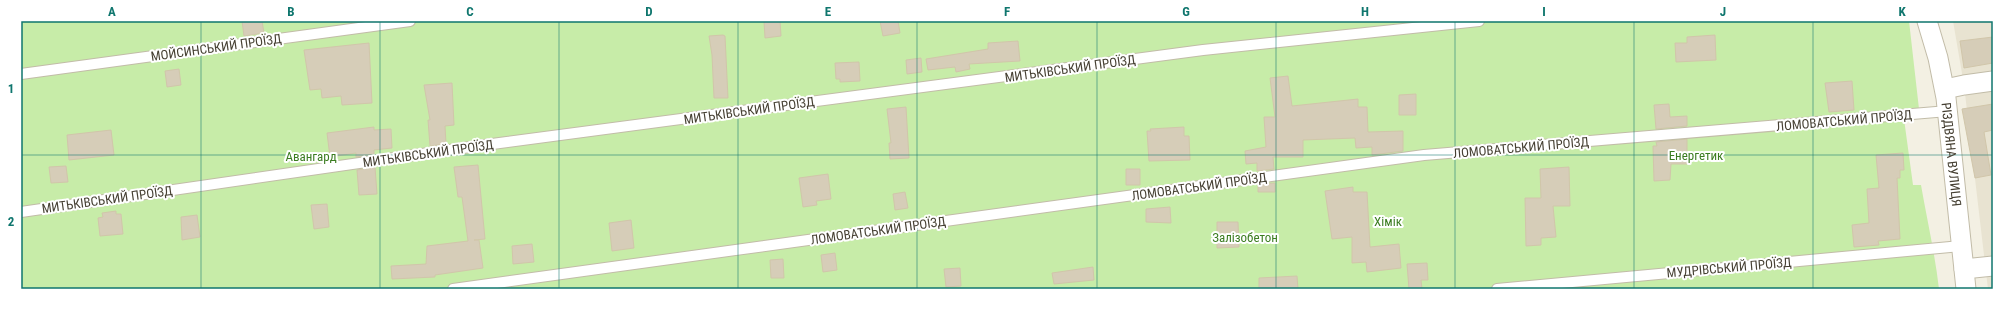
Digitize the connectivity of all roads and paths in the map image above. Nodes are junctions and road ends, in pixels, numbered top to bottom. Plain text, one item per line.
1 (410, 21) edge
2 (1479, 21) edge
3 (1926, 21) edge
4 (21, 74) edge
5 (1993, 81) edge
6 (1945, 90) junction
7 (1948, 111) junction
8 (21, 212) edge
9 (1962, 246) junction
10 (1993, 266) edge
11 (1964, 270) junction
12 (453, 289) edge
13 (1497, 289) edge
14 (1966, 289) edge

1 - 4 lane, МОЙСИНСЬКИЙ ПРОЇЗД
2 - 8 lane, МИТЬКІВСЬКИЙ ПРОЇЗД
3 - 6 street, РІЗДВЯНА ВУЛИЦЯ
5 - 6 street
6 - 7 street, РІЗДВЯНА ВУЛИЦЯ
7 - 9 street, РІЗДВЯНА ВУЛИЦЯ
7 - 12 lane, ЛОМОВАТСЬКИЙ ПРОЇЗД
9 - 11 street, РІЗДВЯНА ВУЛИЦЯ
9 - 13 lane, МУДРІВСЬКИЙ ПРОЇЗД
10 - 11 street
11 - 14 street, РІЗДВЯНА ВУЛИЦЯ

